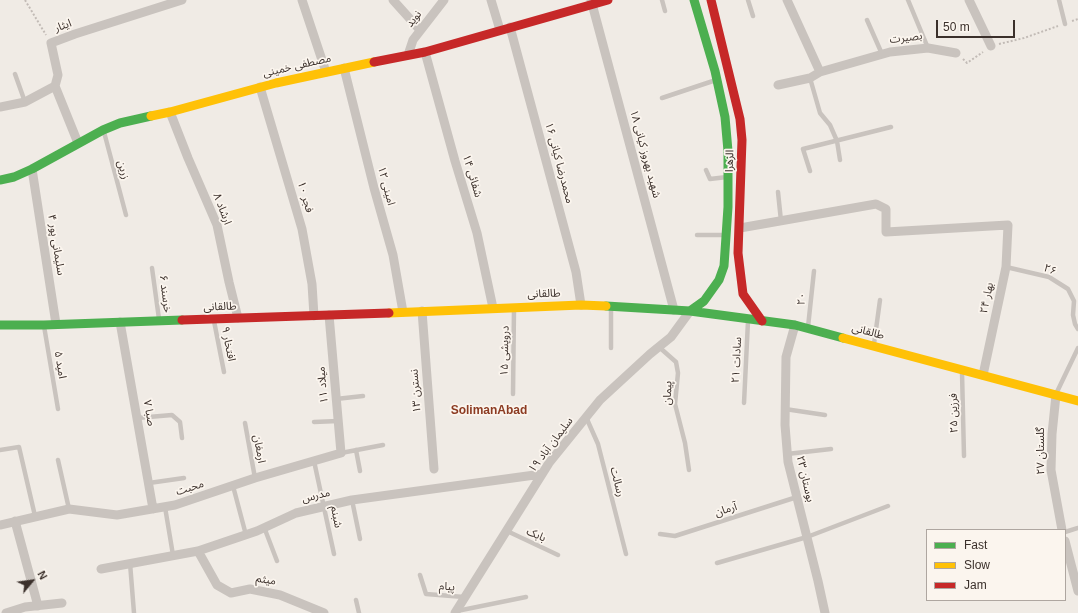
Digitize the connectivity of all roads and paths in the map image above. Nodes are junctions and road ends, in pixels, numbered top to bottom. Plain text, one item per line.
1 (25, 0) edge
2 (182, 0) edge
3 (302, 0) edge
4 (392, 0) edge
5 (444, 0) edge
6 (491, 0) edge
7 (608, 0) edge
8 (662, 0) edge
9 (694, 0) edge
10 (711, 0) edge
11 (748, 0) edge
12 (787, 0) edge
13 (908, 0) edge
14 (969, 0) edge
15 (1059, 0) edge
16 (591, 2) edge
17 (665, 11) dead end
18 (713, 11) junction
19 (698, 12) junction
20 (753, 16) dead end
21 (1078, 19) edge
22 (866, 20) dead end
23 (1066, 24) junction
24 (510, 27) junction
25 (420, 30) junction
26 (500, 30) junction
27 (51, 43) junction
28 (991, 46) junction
29 (928, 48) junction
30 (425, 52) junction
31 (956, 53) joint
32 (882, 54) junction
33 (408, 55) junction
34 (344, 68) junction
35 (326, 72) junction
36 (820, 72) junction
37 (15, 74) dead end
38 (810, 78) junction
39 (717, 79) junction
40 (778, 85) dead end
41 (55, 86) junction
42 (260, 87) junction
43 (662, 98) dead end
44 (25, 102) junction
45 (0, 107) edge
46 (170, 112) junction
47 (890, 128) dead end
48 (103, 130) junction
49 (837, 141) junction
50 (78, 143) junction
51 (840, 160) dead end
52 (32, 169) junction
53 (706, 170) dead end
54 (810, 171) dead end
55 (728, 177) junction
56 (0, 180) edge
57 (778, 192) dead end
58 (126, 215) dead end
59 (781, 221) junction
60 (740, 228) junction
61 (698, 235) dead end
62 (726, 235) junction
63 (724, 266) junction
64 (1006, 267) junction
65 (152, 268) dead end
66 (740, 270) junction
67 (814, 271) dead end
68 (880, 300) dead end
69 (581, 305) junction
70 (610, 306) junction
71 (493, 308) junction
72 (514, 308) junction
73 (674, 310) junction
74 (690, 311) junction
75 (403, 312) junction
76 (422, 312) junction
77 (329, 315) junction
78 (314, 316) junction
79 (238, 318) junction
80 (214, 319) junction
81 (748, 319) junction
82 (762, 320) junction
83 (159, 321) junction
84 (120, 322) junction
85 (56, 324) junction
86 (0, 325) edge
87 (44, 325) junction
88 (795, 325) junction
89 (808, 328) junction
90 (1078, 329) edge
91 (874, 346) junction
92 (659, 347) junction
93 (611, 348) dead end
94 (1078, 348) edge
95 (962, 370) junction
96 (224, 372) dead end
97 (983, 375) junction
98 (513, 394) dead end
99 (1056, 395) junction
100 (363, 396) dead end
101 (336, 399) junction
102 (1078, 401) edge
103 (744, 403) dead end
104 (58, 409) dead end
105 (785, 409) junction
106 (825, 416) dead end
107 (586, 417) junction
108 (137, 418) junction
109 (338, 421) junction
110 (314, 422) dead end
111 (245, 423) dead end
112 (182, 438) dead end
113 (383, 445) dead end
114 (831, 449) dead end
115 (0, 450) edge
116 (356, 450) junction
117 (341, 453) junction
118 (787, 454) junction
119 (964, 456) dead end
120 (58, 460) dead end
121 (314, 461) junction
122 (434, 469) dead end
123 (689, 470) dead end
124 (360, 471) dead end
125 (542, 474) junction
126 (184, 478) dead end
127 (255, 478) junction
128 (149, 483) junction
129 (233, 486) junction
130 (797, 497) junction
131 (352, 500) junction
132 (324, 506) junction
133 (888, 506) dead end
134 (165, 507) junction
135 (69, 509) junction
136 (153, 509) junction
137 (35, 516) junction
138 (15, 521) junction
139 (0, 525) edge
140 (264, 527) junction
141 (1078, 528) edge
142 (1062, 529) edge
143 (507, 531) junction
144 (1066, 532) edge
145 (660, 534) dead end
146 (246, 535) junction
147 (807, 537) junction
148 (360, 539) dead end
149 (1066, 545) edge
150 (198, 551) junction
151 (334, 554) dead end
152 (626, 554) dead end
153 (173, 555) junction
154 (558, 555) dead end
155 (277, 561) dead end
156 (130, 563) junction
157 (717, 563) dead end
158 (102, 569) dead end
159 (420, 575) dead end
160 (1078, 591) edge
161 (464, 597) junction
162 (526, 597) dead end
163 (356, 600) dead end
164 (62, 603) dead end
165 (38, 606) junction
166 (455, 612) edge
167 (6, 613) edge
168 (134, 613) edge
169 (324, 613) edge
170 (359, 613) edge
171 (825, 613) edge

1 - 27 path
2 - 27 street, ایثار
3 - 35 street
4 - 25 street
5 - 25 street, نوید
6 - 26 street
7 - 16 street, مصطفی خمینی
8 - 17 lane
9 - 19 street, الزهرا
10 - 18 street, الزهرا
11 - 20 lane
12 - 36 street
13 - 29 lane
14 - 28 street
15 - 23 lane
16 - 24 street, مصطفی خمینی
16 - 73 street, شهید بهروز کیانی ۱۸
18 - 19 street
18 - 60 street, الزهرا
19 - 39 street, الزهرا
21 - 23 path
22 - 32 lane
23 - 28 path
24 - 26 street, مصطفی خمینی
24 - 69 street, محمدرضا کیانی ۱۶
25 - 33 street, نوید
26 - 30 street, مصطفی خمینی
27 - 41 street, ایثار
28 - 31 path
29 - 31 street, بصیرت
29 - 32 street, بصیرت
30 - 33 street, مصطفی خمینی
30 - 71 street, شفائی ۱۴
32 - 36 street, بصیرت
33 - 34 street, مصطفی خمینی
34 - 35 street, مصطفی خمینی
34 - 75 street, امینی ۱۲
35 - 42 street, مصطفی خمینی
36 - 38 street, بصیرت
37 - 44 lane
38 - 40 street, بصیرت
38 - 49 lane
39 - 43 lane
39 - 55 street, الزهرا
41 - 44 street
41 - 50 street
42 - 46 street, مصطفی خمینی
42 - 78 street, فجر ۱۰
44 - 45 street
46 - 48 street, مصطفی خمینی
46 - 79 street, ارشاد ۸
47 - 49 lane
48 - 50 street, مصطفی خمینی
48 - 58 lane, زرین
49 - 51 lane
49 - 54 lane
50 - 52 street, مصطفی خمینی
52 - 56 street, مصطفی خمینی
52 - 85 street, سلیمانی پور ۴
53 - 55 lane
55 - 62 street, الزهرا
57 - 59 lane
59 - 60 street
59 - 64 street, بهار ۲۴
60 - 66 street, الزهرا
61 - 62 lane
62 - 63 street, الزهرا
63 - 66 street
63 - 74 street, الزهرا
64 - 90 lane, ۲۶
64 - 97 street, بهار ۲۴
65 - 83 lane, خرسند ۶
66 - 82 street, الزهرا
67 - 89 lane, ۲۰
68 - 91 lane
69 - 70 street, طالقانی
69 - 72 street, طالقانی
70 - 73 street, طالقانی
70 - 93 lane
71 - 72 street, طالقانی
71 - 76 street, طالقانی
72 - 98 lane, درویشی ۱۵
73 - 74 street, طالقانی
74 - 81 street, طالقانی
74 - 92 street, سلیمان آباد ۱۹
75 - 76 street, طالقانی
75 - 77 street, طالقانی
76 - 122 street, نسترن ۱۳
77 - 78 street, طالقانی
77 - 101 street, میلاد ۱۱
78 - 79 street, طالقانی
79 - 80 street, طالقانی
80 - 83 street, طالقانی
80 - 96 lane, افتخار ۹
81 - 82 street, طالقانی
81 - 103 lane, سادات ۲۱
82 - 88 street, طالقانی
83 - 84 street, طالقانی
84 - 85 street, طالقانی
84 - 108 street, صبا ۷
85 - 87 street, طالقانی
86 - 87 street, طالقانی
87 - 104 lane, امید ۵
88 - 89 street, طالقانی
88 - 105 street, بوستان ۲۳
89 - 91 street, طالقانی
91 - 95 street, طالقانی
92 - 107 street, سلیمان آباد ۱۹
92 - 123 lane, پیمان
94 - 99 lane
95 - 97 street, طالقانی
95 - 119 lane, فرزین ۲۵
97 - 99 street, طالقانی
99 - 102 street, طالقانی
99 - 142 street, گلستان ۲۷
100 - 101 lane
101 - 109 street, میلاد ۱۱
105 - 106 lane
105 - 118 street, بوستان ۲۳
107 - 125 street, سلیمان آباد ۱۹
107 - 152 lane, رسالت
108 - 112 lane
108 - 128 street, صبا ۷
109 - 110 lane
109 - 117 street, میلاد ۱۱
111 - 127 lane, ارمغان
113 - 116 lane, محبت
114 - 118 lane
115 - 137 lane
116 - 117 lane, محبت
116 - 124 lane
117 - 121 street, محبت
118 - 130 street, بوستان ۲۳
120 - 135 lane
121 - 127 street, محبت
121 - 132 lane, شبنم
125 - 131 street, مدرس
125 - 143 street, سلیمان آباد ۱۹
126 - 128 lane
127 - 129 street, محبت
128 - 136 street, صبا ۷
129 - 134 street, محبت
129 - 146 lane
130 - 145 lane, آرمان
130 - 147 street, بوستان ۲۳
131 - 132 street, مدرس
131 - 148 lane
132 - 140 street, مدرس
132 - 151 lane, شبنم
133 - 147 lane
134 - 136 street, محبت
134 - 153 lane
135 - 136 street, محبت
135 - 137 street, محبت
137 - 138 street, محبت
138 - 139 street, محبت
138 - 165 street
140 - 146 street, مدرس
140 - 155 lane
141 - 144 lane
143 - 154 lane, بابک
143 - 161 street, سلیمان آباد ۱۹
146 - 150 street, مدرس
147 - 157 lane
147 - 171 street, بوستان ۲۳
149 - 160 street
150 - 153 street, مدرس
150 - 169 street, میثم
153 - 156 street, مدرس
156 - 158 street, مدرس
156 - 168 lane
159 - 161 lane, پیام
161 - 166 street, سلیمان آباد ۱۹
162 - 166 lane
163 - 170 lane
164 - 165 street
165 - 167 street

